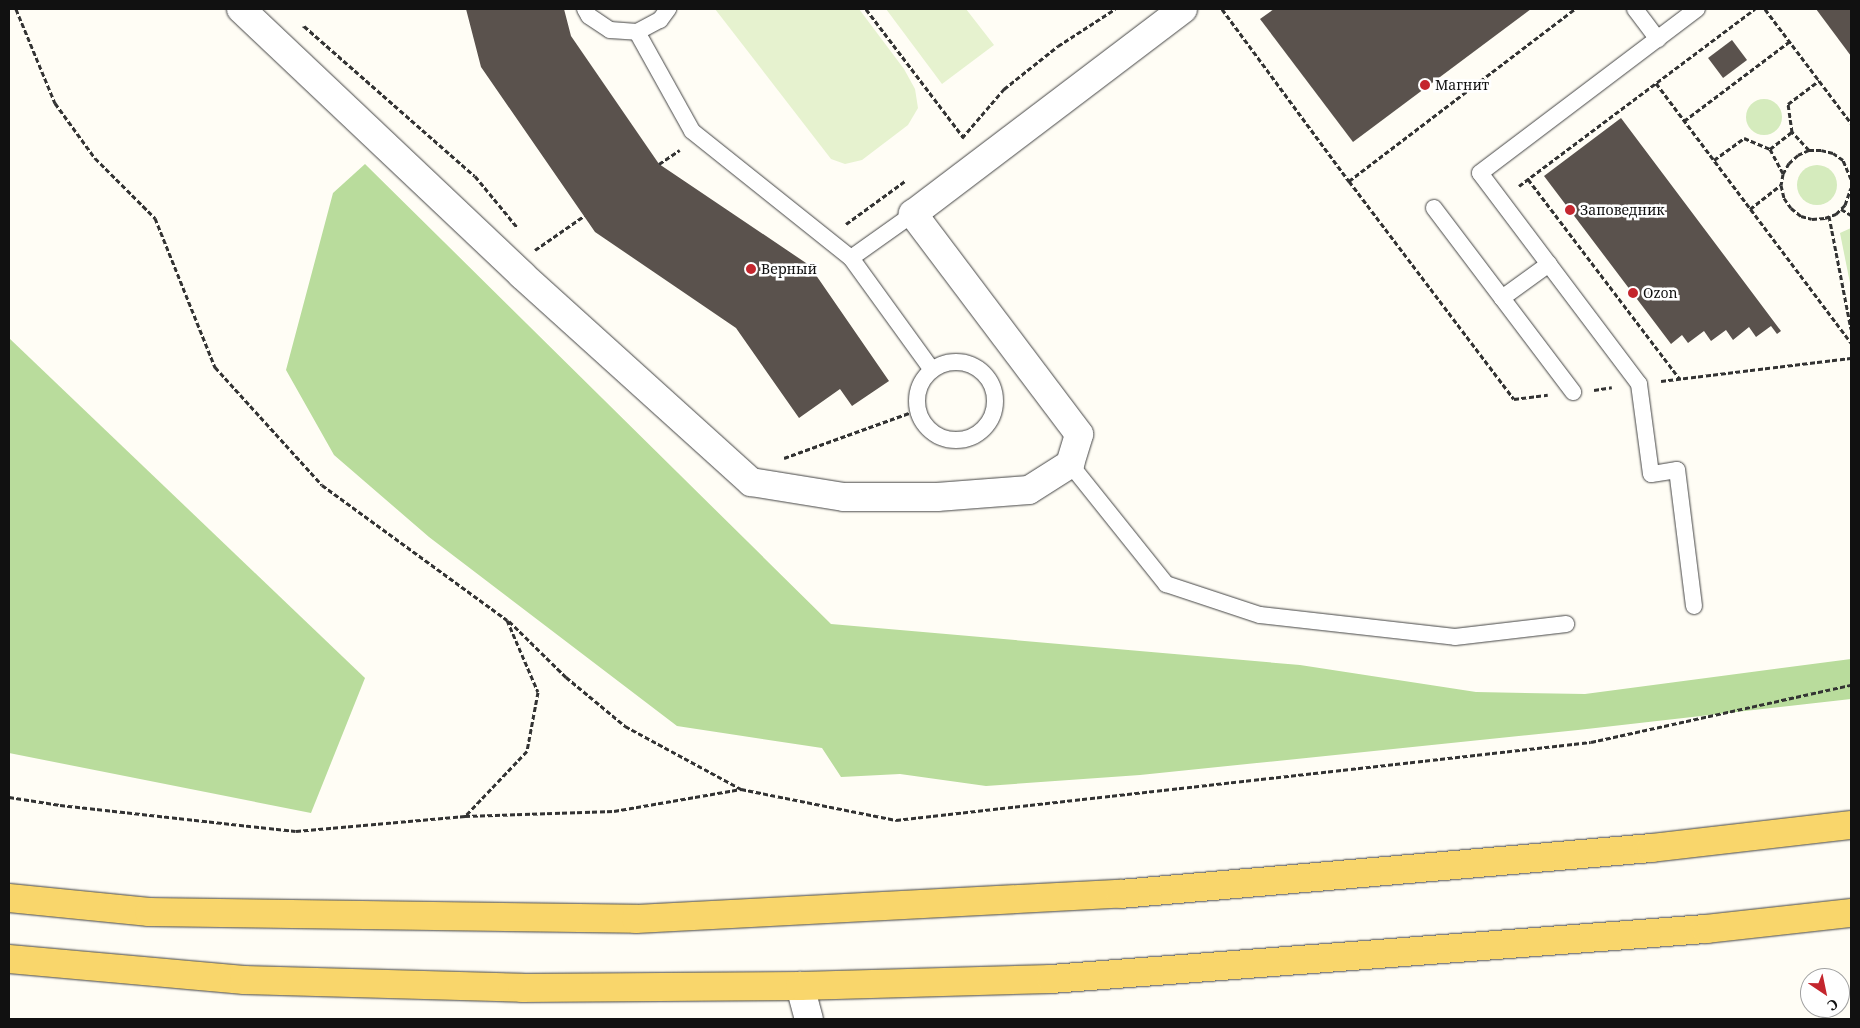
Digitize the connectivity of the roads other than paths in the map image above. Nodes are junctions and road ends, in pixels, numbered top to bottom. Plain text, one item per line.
1 (241, 9) edge
2 (585, 9) edge
3 (668, 9) edge
4 (1183, 9) edge
5 (1635, 9) edge
6 (1697, 9) edge
7 (637, 32) junction
8 (1658, 38) junction
9 (1434, 208) dead end
10 (913, 214) junction
11 (851, 258) junction
12 (1549, 264) junction
13 (1502, 298) junction
14 (932, 370) junction
15 (1573, 392) road end
16 (1070, 464) junction
17 (1694, 606) dead end
18 (1566, 624) dead end
19 (1851, 825) edge
20 (9, 898) edge
21 (1851, 914) edge
22 (9, 959) edge
23 (800, 986) junction
24 (809, 1019) edge

1 - 16 street
2 - 7 lane
3 - 7 lane
4 - 10 street
5 - 8 lane
6 - 8 lane
7 - 11 lane
8 - 12 lane
9 - 13 lane
10 - 11 lane
10 - 16 street
11 - 14 lane
12 - 13 lane
12 - 17 lane
13 - 15 lane
14 - 14 lane
16 - 18 lane
19 - 20 main road
21 - 23 main road
22 - 23 main road
23 - 24 street

